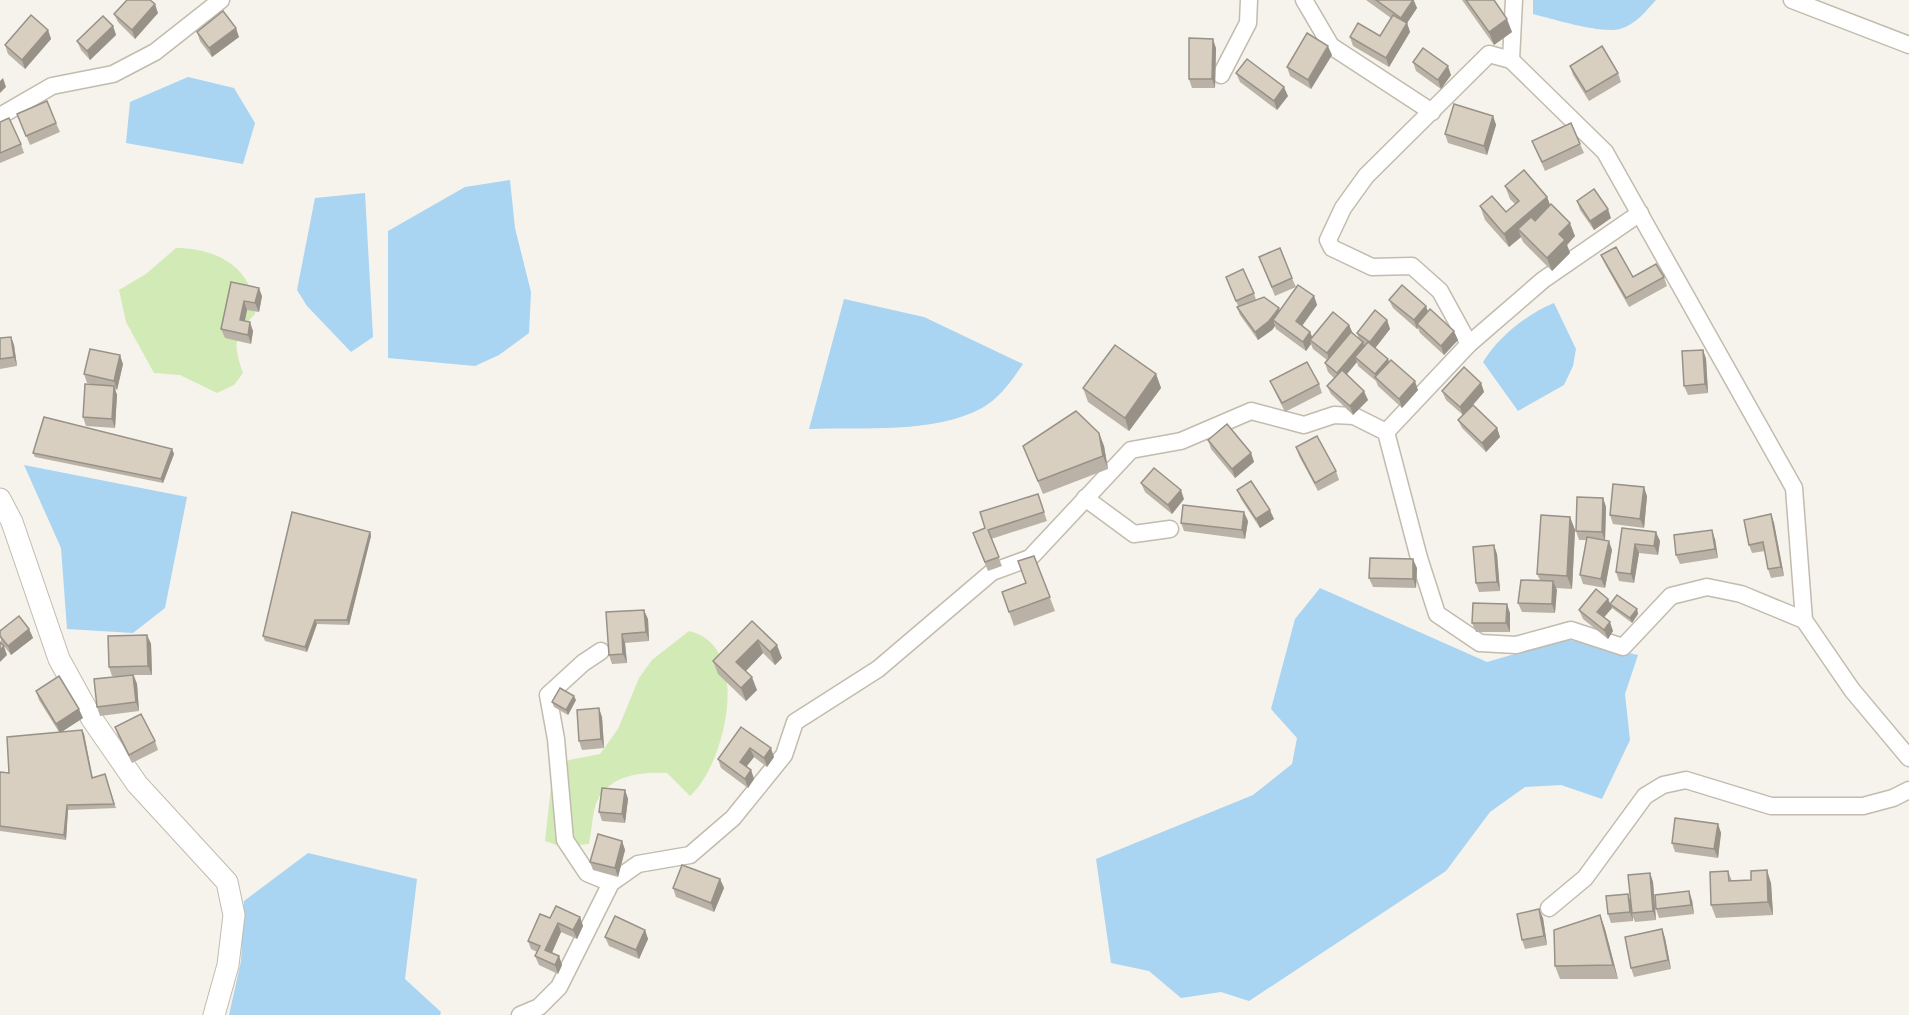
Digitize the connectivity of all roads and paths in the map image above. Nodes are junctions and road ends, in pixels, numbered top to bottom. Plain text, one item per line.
1 (221, 0) edge
2 (1250, 0) edge
3 (1304, 0) edge
4 (1514, 0) edge
5 (1792, 0) edge
6 (1909, 45) edge
7 (1511, 60) junction
8 (1221, 75) dead end
9 (1432, 112) junction
10 (0, 116) edge
11 (1640, 213) junction
12 (1469, 344) junction
13 (1386, 432) junction
14 (1085, 498) junction
15 (0, 500) edge
16 (1170, 529) dead end
17 (1804, 620) junction
18 (601, 651) dead end
19 (1909, 758) edge
20 (1909, 790) edge
21 (611, 883) junction
22 (1549, 908) dead end
23 (214, 1015) edge
24 (520, 1015) edge

1 - 10 street
2 - 8 street
3 - 9 street
4 - 7 street
5 - 6 street
7 - 9 street
7 - 11 street
9 - 12 street
11 - 12 street
11 - 17 street
12 - 13 street
13 - 14 street
13 - 17 street
14 - 16 street
14 - 21 street
15 - 23 street
17 - 19 street
18 - 21 street
20 - 22 street
21 - 24 street

